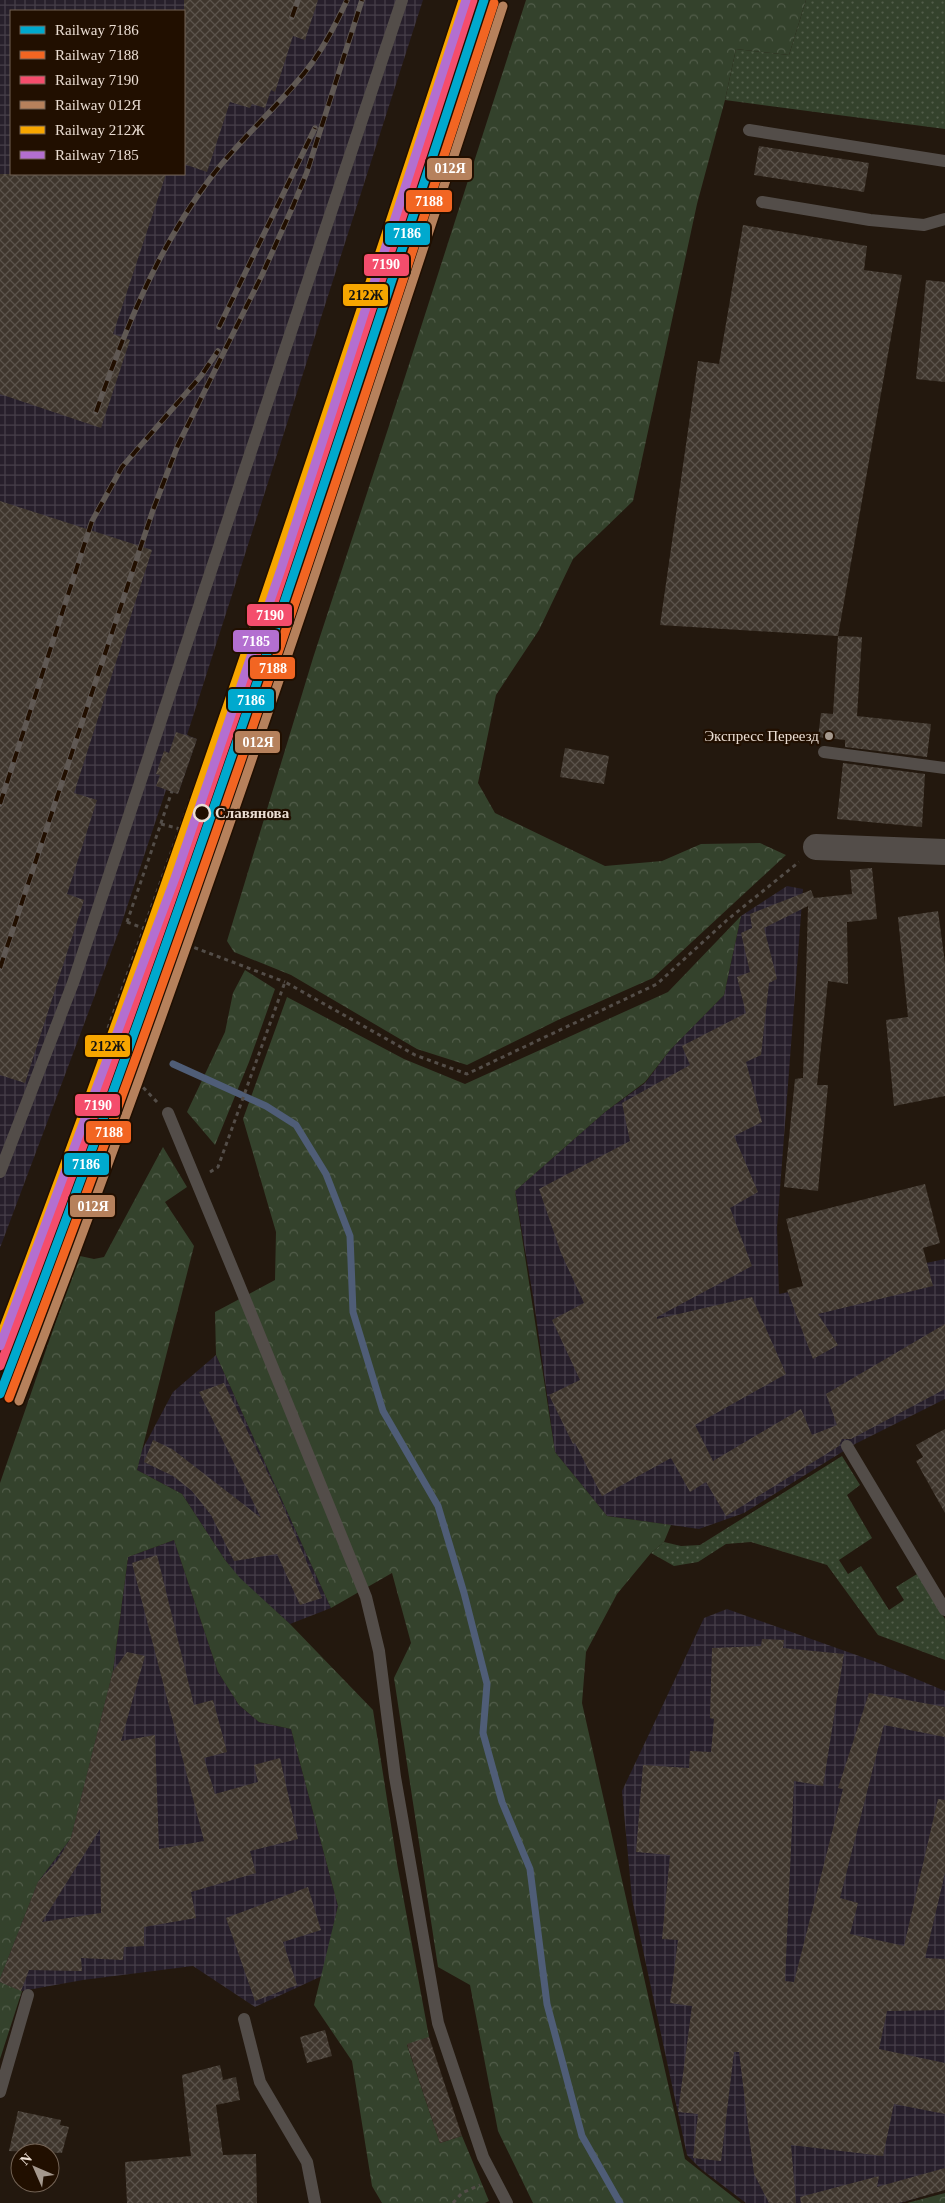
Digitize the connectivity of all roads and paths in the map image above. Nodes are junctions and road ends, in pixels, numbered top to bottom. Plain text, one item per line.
1 (402, 0) edge
2 (749, 130) dead end
3 (945, 161) edge
4 (762, 202) dead end
5 (945, 219) edge
6 (824, 752) dead end
7 (207, 753) dead end
8 (252, 755) dead end
9 (945, 768) edge
10 (172, 792) dead end
11 (161, 824) junction
12 (180, 829) junction
13 (816, 847) dead end
14 (945, 852) edge
15 (791, 869) dead end
16 (285, 982) junction
17 (108, 1028) dead end
18 (168, 1114) joint
19 (218, 1167) dead end
20 (0, 1172) edge
21 (847, 1446) dead end
22 (945, 1610) edge
23 (28, 1995) dead end
24 (244, 2018) dead end
25 (0, 2092) edge
26 (494, 2179) junction
27 (315, 2203) edge
28 (454, 2203) edge
29 (507, 2203) edge

1 - 20 lane
2 - 3 lane
4 - 5 lane
6 - 9 lane
7 - 12 path
8 - 18 path
10 - 11 path
11 - 12 path
11 - 16 path, bridge
12 - 17 path
13 - 14 street
15 - 16 path
16 - 19 path
18 - 26 lane
21 - 22 lane
23 - 25 lane
24 - 27 lane
26 - 28 path
26 - 29 lane

